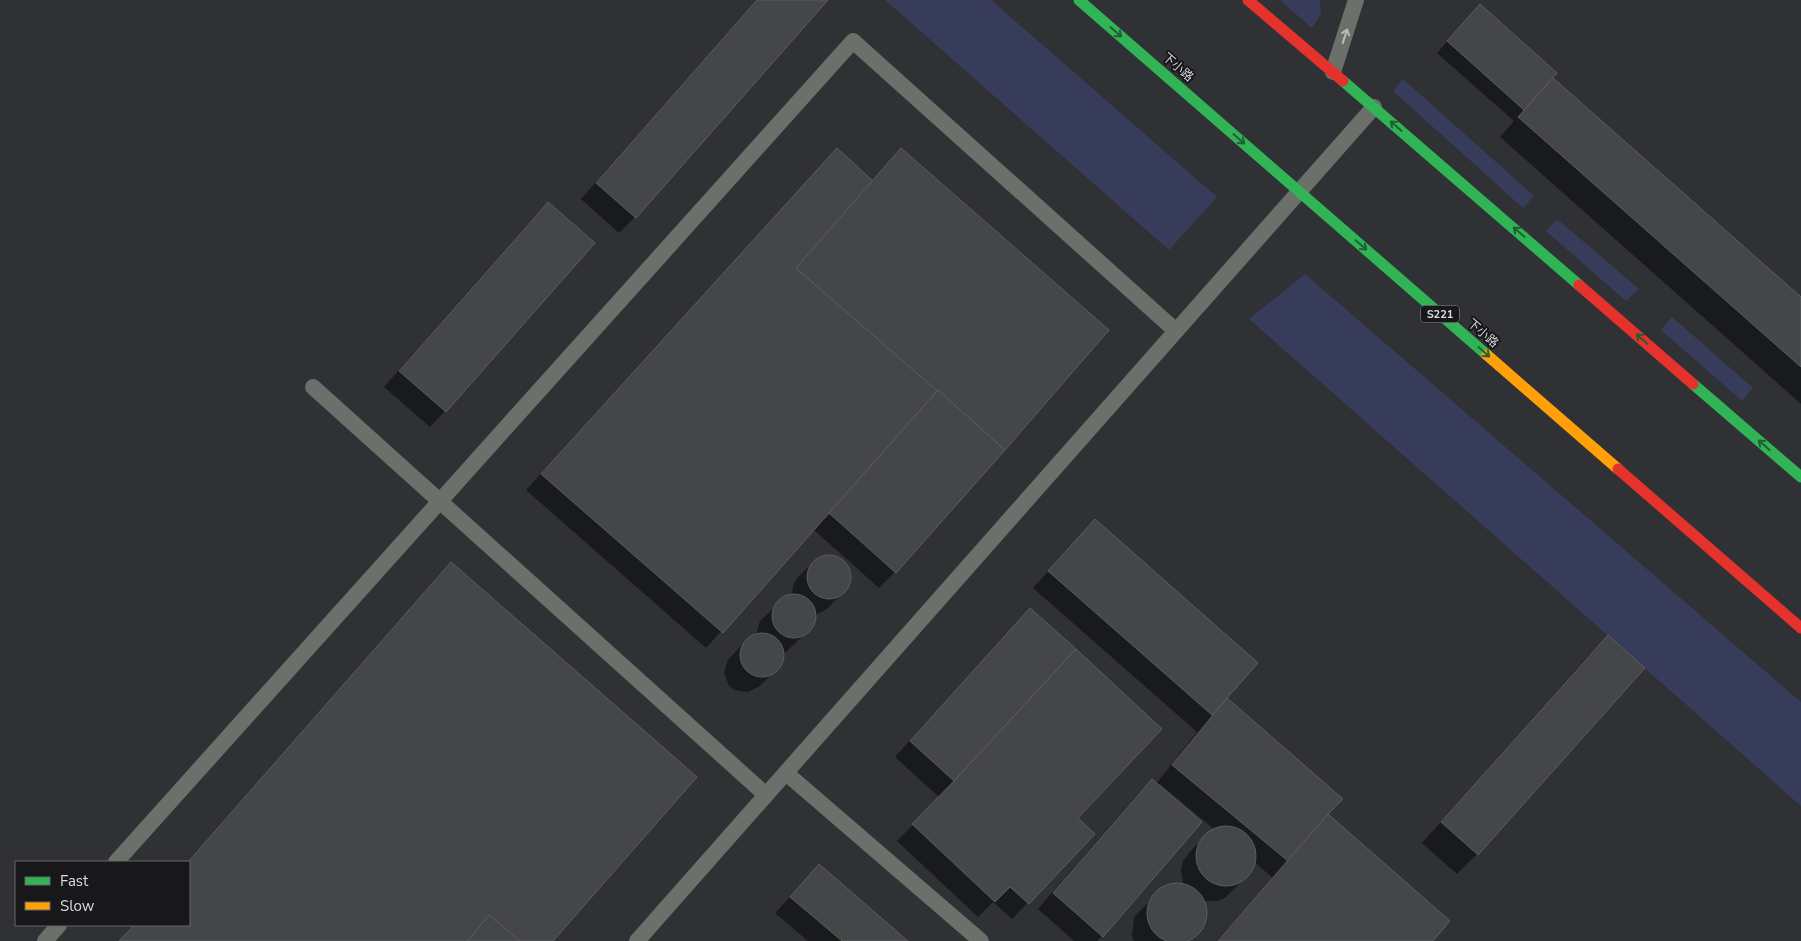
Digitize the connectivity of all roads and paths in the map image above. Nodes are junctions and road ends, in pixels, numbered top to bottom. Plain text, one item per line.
1 (1079, 0) edge
2 (1248, 0) edge
3 (1356, 0) edge
4 (1333, 72) junction
5 (1374, 106) junction
6 (1300, 192) junction
7 (1176, 331) junction
8 (312, 387) dead end
9 (1801, 477) edge
10 (439, 501) junction
11 (1801, 628) edge
12 (786, 773) junction
13 (766, 795) junction
14 (117, 861) edge
15 (59, 926) edge
16 (45, 941) edge
17 (637, 941) edge
18 (981, 941) edge

1 -> 6 main road, 下小路 / S221
2 - 4 main road
4 -> 3 lane
4 - 5 main road
5 - 6 lane
9 -> 5 main road
6 - 7 lane
6 -> 11 main road, 下小路 / S221
7 - 10 lane
7 - 12 lane
8 - 10 lane
10 - 13 lane
10 - 14 lane
12 - 13 lane
12 - 18 lane
13 - 17 lane
15 - 16 lane

